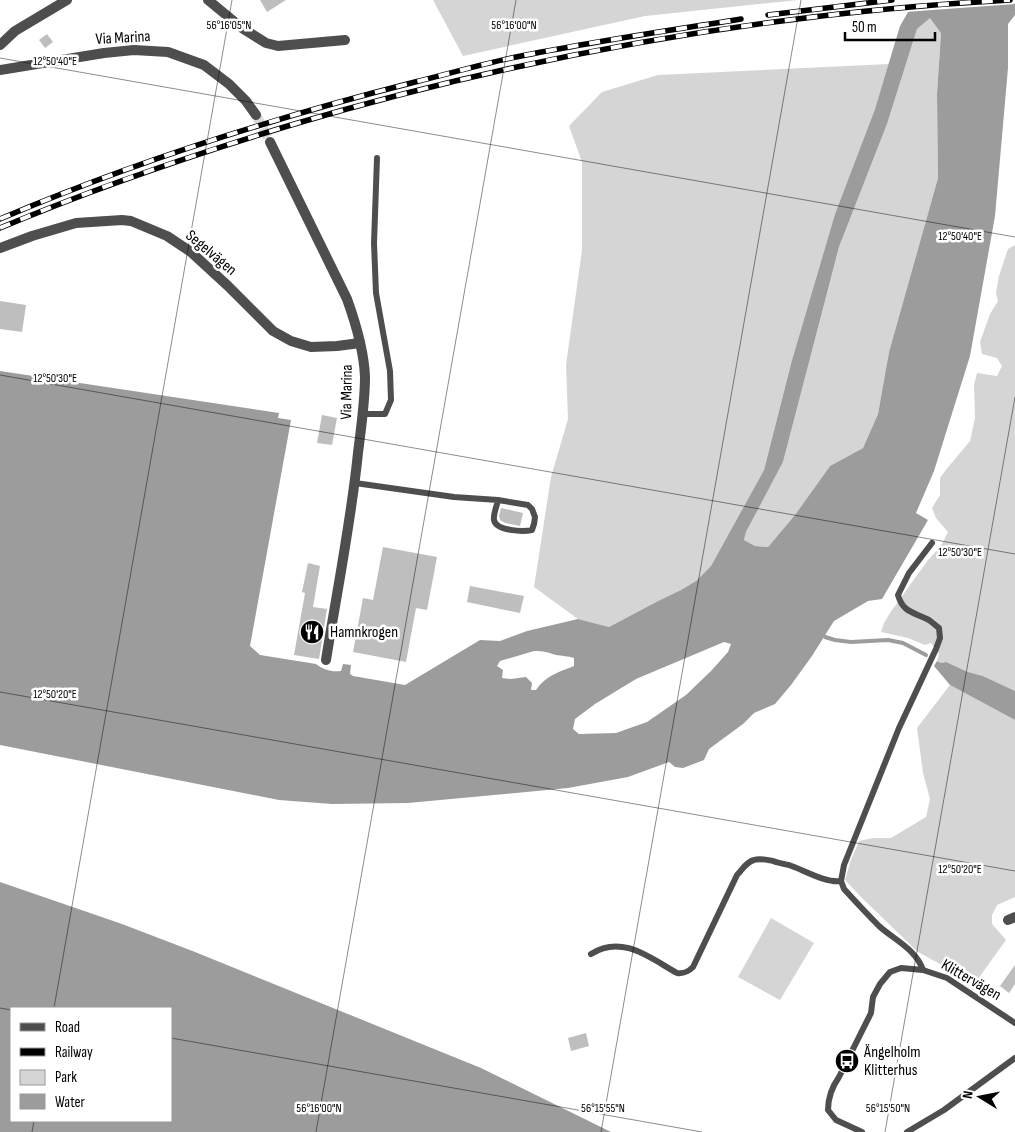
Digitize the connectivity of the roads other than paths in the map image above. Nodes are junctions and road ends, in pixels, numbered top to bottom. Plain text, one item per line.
1 (67, 0) edge
2 (208, 0) edge
3 (345, 40) dead end
4 (0, 45) edge
5 (0, 70) edge
6 (256, 115) tunnel mouth
7 (270, 142) tunnel mouth
8 (376, 158) dead end
9 (0, 248) edge
10 (360, 342) junction
11 (363, 414) junction
12 (355, 483) junction
13 (498, 500) junction
14 (932, 543) dead end
15 (326, 660) dead end
16 (841, 881) junction
17 (591, 954) dead end
18 (923, 970) junction
19 (1015, 1023) edge
20 (1015, 1058) edge
21 (862, 1132) edge
22 (907, 1132) edge

1 - 4 street
2 - 3 street
5 - 6 street, Via Marina
7 - 10 street, Via Marina
8 - 11 lane
9 - 10 street, Segelvägen
10 - 11 street, Via Marina
11 - 12 street, Via Marina
12 - 13 lane
12 - 15 street, Via Marina
13 - 13 lane
14 - 16 lane
16 - 17 lane
16 - 18 lane
18 - 19 lane, Klittervägen
18 - 21 lane, Klittervägen
20 - 22 lane

